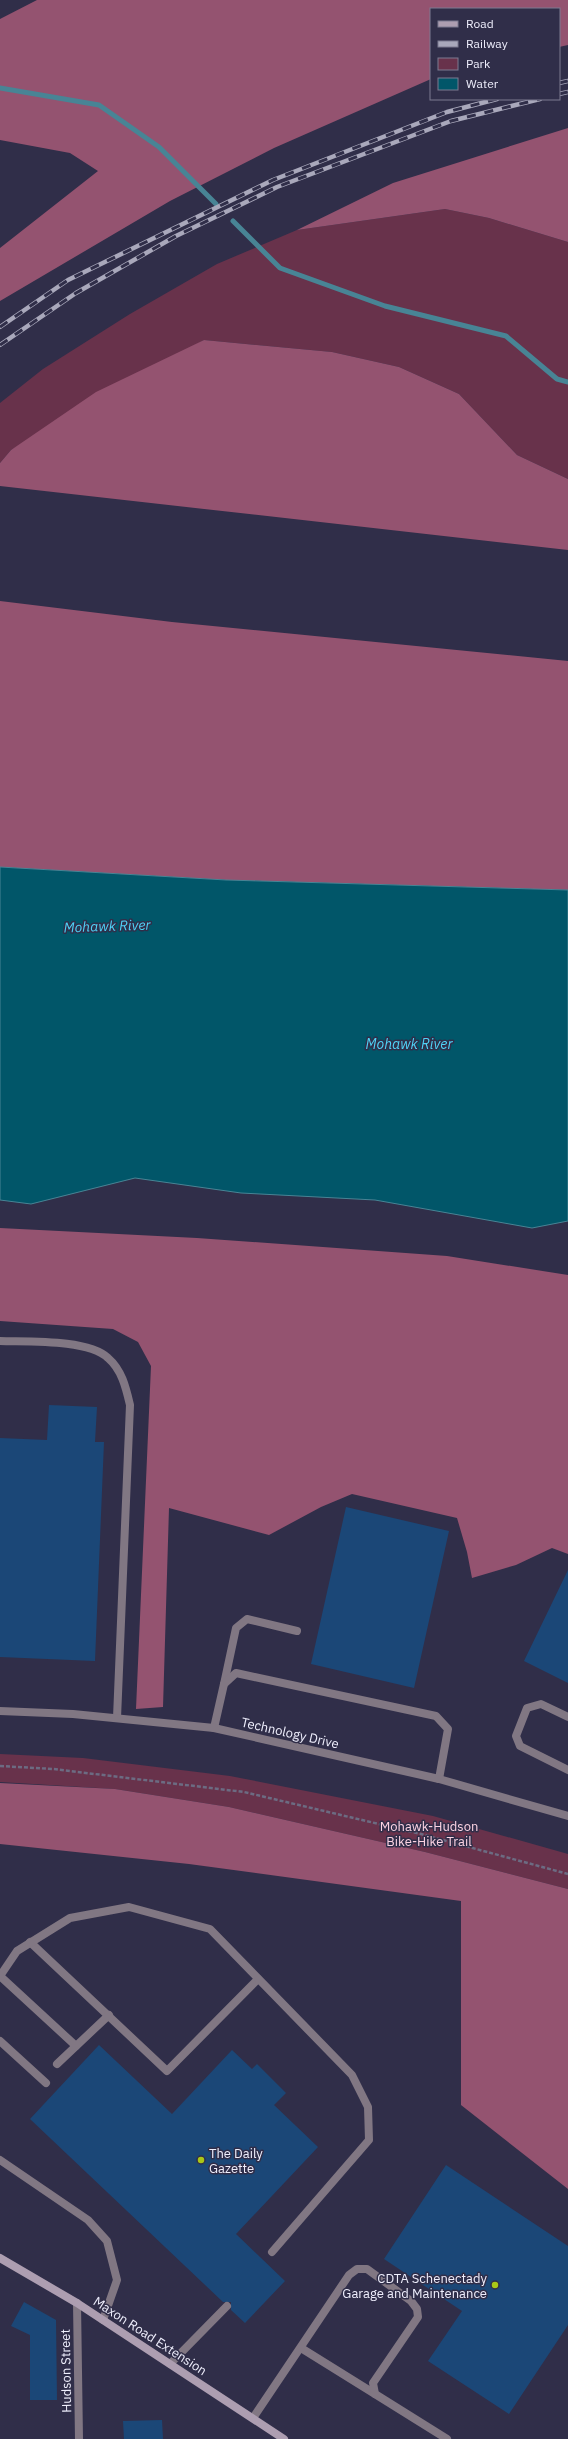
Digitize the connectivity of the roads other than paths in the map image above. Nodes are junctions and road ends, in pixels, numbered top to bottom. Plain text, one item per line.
1 (0, 1340) edge
2 (297, 1631) dead end
3 (224, 1684) junction
4 (0, 1711) edge
5 (568, 1717) edge
6 (117, 1718) junction
7 (214, 1728) junction
8 (568, 1770) edge
9 (439, 1779) junction
10 (568, 1816) edge
11 (30, 1942) junction
12 (0, 1976) edge
13 (258, 1979) junction
14 (109, 2015) junction
15 (0, 2041) edge
16 (76, 2046) junction
17 (57, 2064) dead end
18 (46, 2082) dead end
19 (0, 2160) edge
20 (272, 2252) dead end
21 (0, 2258) edge
22 (77, 2303) junction
23 (227, 2306) dead end
24 (103, 2320) junction
25 (301, 2348) junction
26 (170, 2364) junction
27 (375, 2394) junction
28 (253, 2418) junction
29 (79, 2439) edge
30 (284, 2439) edge
31 (447, 2439) edge

1 - 6 street
2 - 3 street
3 - 7 street
3 - 9 street
4 - 6 street, Technology Drive
5 - 8 street
6 - 7 street, Technology Drive
7 - 9 street, Technology Drive
9 - 10 street, Technology Drive
11 - 12 street
11 - 13 street
11 - 14 street
12 - 16 street
13 - 14 street
13 - 20 street
14 - 16 street
15 - 18 street
16 - 17 street
19 - 24 street
21 - 22 street, Maxon Road Extension
22 - 24 street, Maxon Road Extension
22 - 29 street, Hudson Street
23 - 26 street
24 - 26 street, Maxon Road Extension
25 - 27 street
25 - 27 street
25 - 28 street
26 - 28 street, Maxon Road Extension
27 - 31 street
28 - 30 street, Maxon Road Extension

